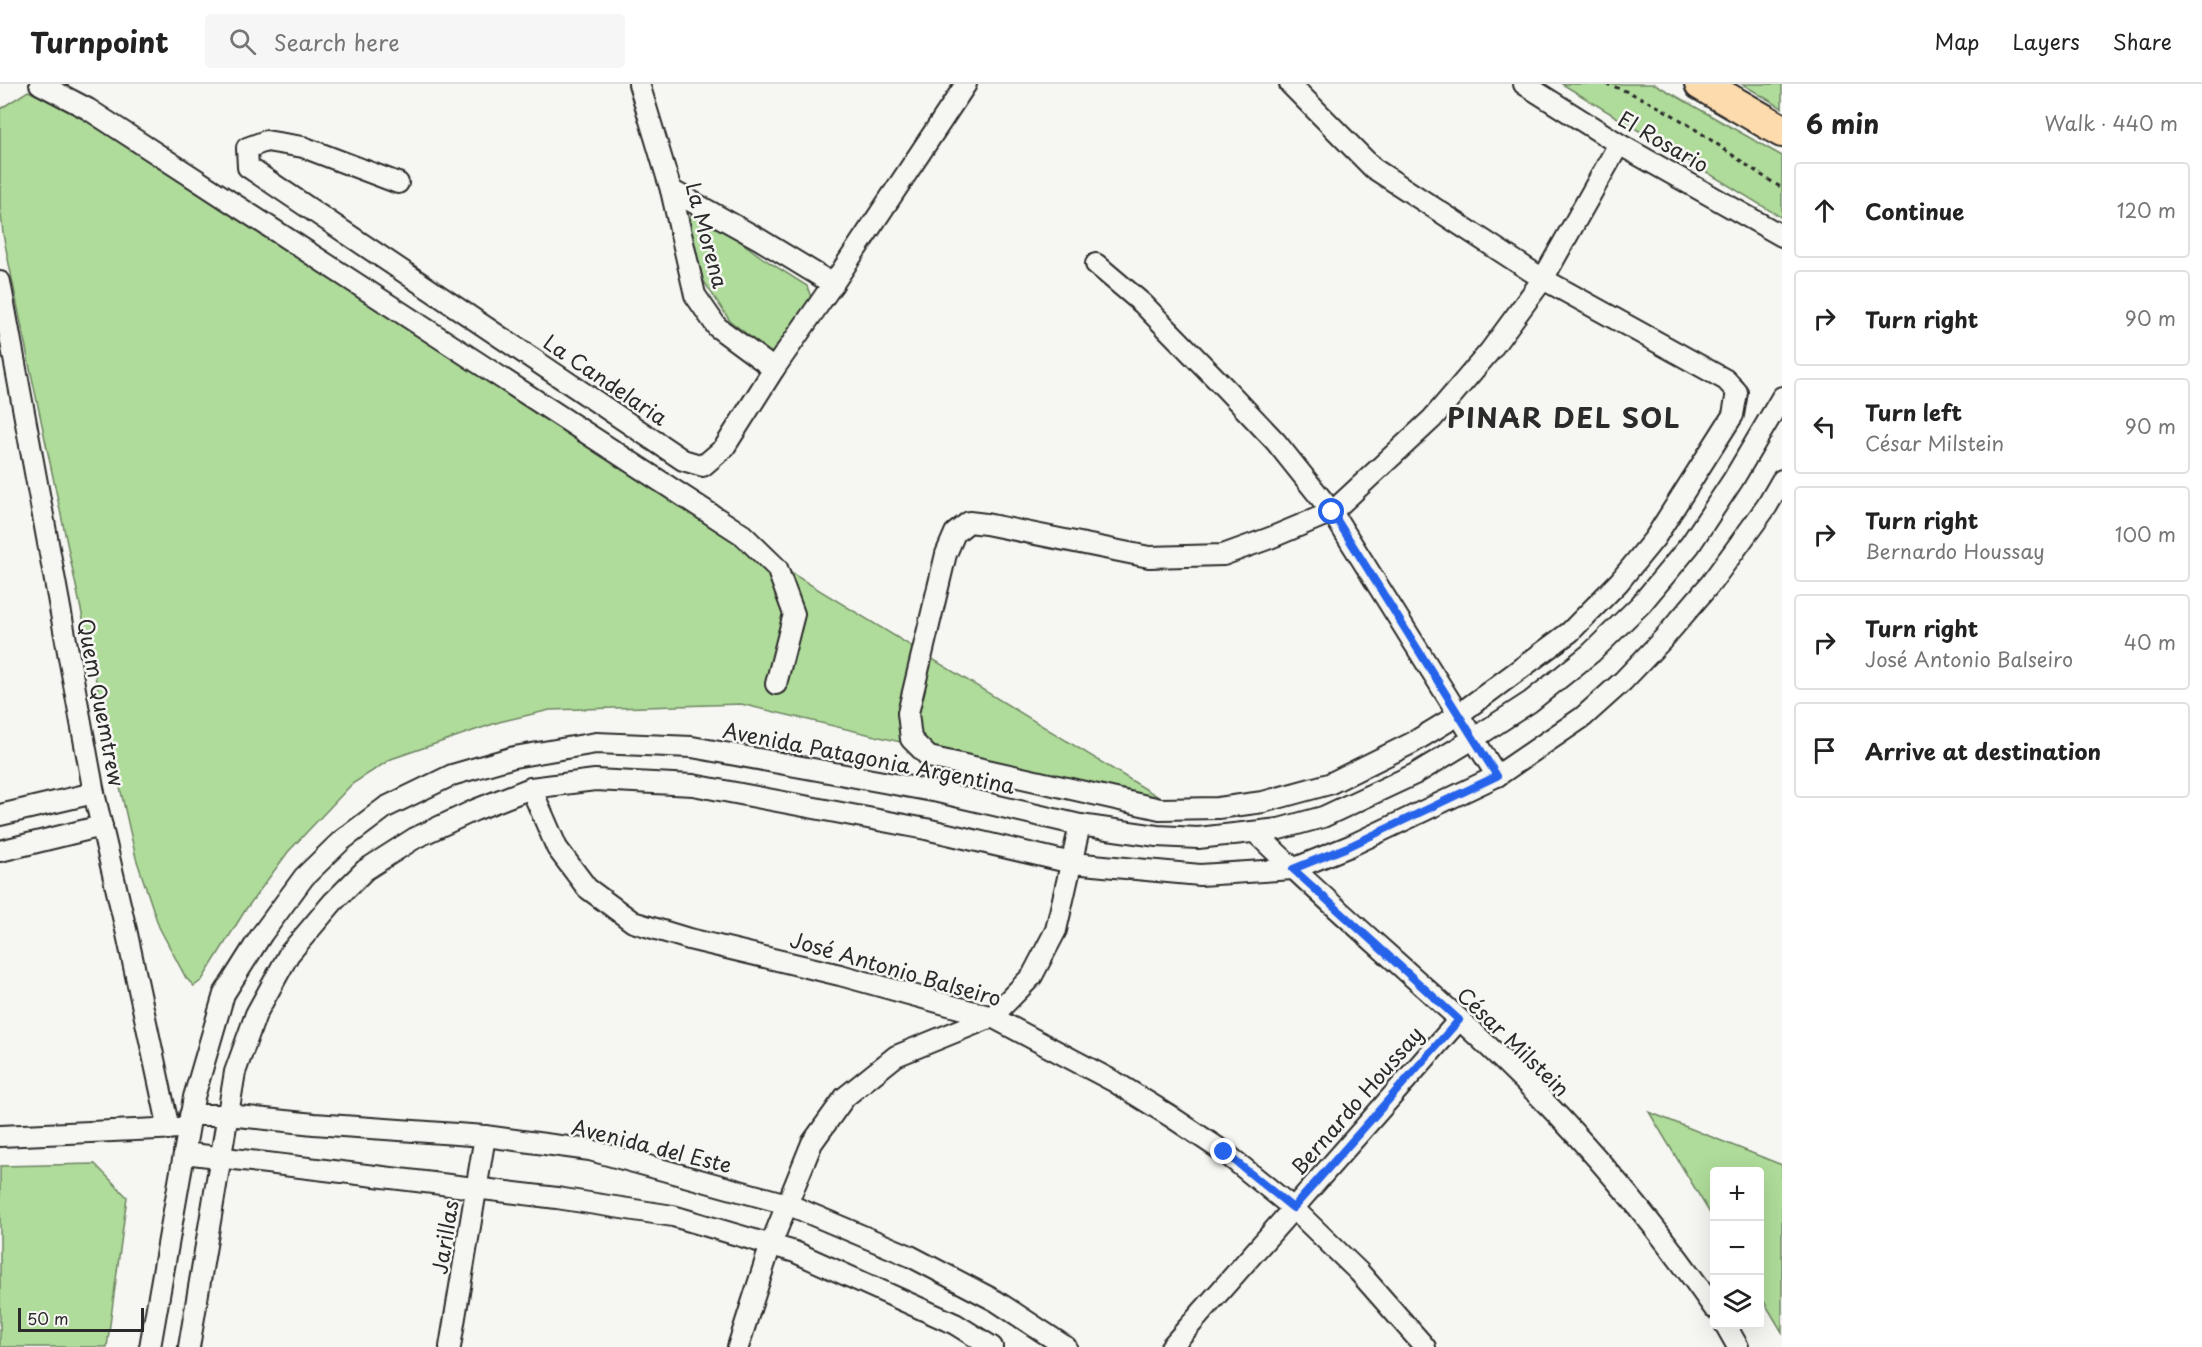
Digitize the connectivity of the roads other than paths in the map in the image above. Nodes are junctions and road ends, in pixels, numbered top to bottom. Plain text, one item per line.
1 (40, 84) edge
2 (639, 84) edge
3 (966, 84) edge
4 (1290, 84) edge
5 (1524, 84) edge
6 (1701, 84) edge
7 (1782, 131) edge
8 (1619, 144) junction
9 (398, 183) dead end
10 (671, 190) junction
11 (1782, 236) edge
12 (1095, 264) dead end
13 (1543, 279) junction
14 (0, 282) edge
15 (833, 284) junction
16 (774, 369) junction
17 (1782, 397) edge
18 (1782, 480) edge
19 (1332, 512) junction
20 (776, 684) dead end
21 (1458, 715) junction
22 (1473, 739) junction
23 (1497, 776) junction
24 (531, 788) junction
25 (94, 793) junction
26 (0, 815) edge
27 (1080, 825) junction
28 (102, 826) junction
29 (1255, 832) junction
30 (0, 851) edge
31 (1072, 863) junction
32 (1293, 869) junction
33 (992, 1017) junction
34 (1459, 1020) junction
35 (228, 1116) junction
36 (182, 1124) junction
37 (0, 1136) edge
38 (485, 1136) junction
39 (184, 1153) junction
40 (221, 1157) junction
41 (476, 1188) junction
42 (787, 1204) junction
43 (1293, 1208) junction
44 (771, 1244) junction
45 (1710, 1302) edge
46 (1728, 1329) edge
47 (150, 1347) edge
48 (189, 1347) edge
49 (450, 1347) edge
50 (738, 1347) edge
51 (992, 1347) edge
52 (1066, 1347) edge
53 (1171, 1347) edge
54 (1425, 1347) edge
55 (1738, 1347) edge

1 - 20 street
2 - 10 street, La Morena
3 - 15 street, La Candelaria
4 - 13 street
5 - 8 street, El Rosario
6 - 7 main road
8 - 11 street, El Rosario
8 - 13 street
9 - 16 street, La Candelaria
10 - 15 street
10 - 16 street, La Morena
12 - 19 street
13 - 19 street
13 - 21 street
14 - 25 street, Quem Quemtrew
15 - 16 street, La Candelaria
17 - 22 street, Avenida Patagonia Argentina
18 - 23 street
19 - 21 street
19 - 21 street
21 - 22 street
22 - 23 street
22 - 29 street, Avenida Patagonia Argentina
23 - 32 street
24 - 31 street
24 - 33 street, José Antonio Balseiro
24 - 35 street
25 - 26 street
25 - 28 street, Quem Quemtrew
27 - 29 street, Avenida Patagonia Argentina
27 - 31 street
27 - 36 street, Avenida Patagonia Argentina
28 - 30 street
28 - 36 street, Quem Quemtrew
29 - 32 street, César Milstein
31 - 32 street
31 - 33 street
32 - 34 street, César Milstein
33 - 42 street
33 - 43 street, José Antonio Balseiro
34 - 43 street, Bernardo Houssay
34 - 45 street, César Milstein
35 - 36 street, Avenida del Este
35 - 38 street, Avenida del Este
35 - 40 street
36 - 37 street, Avenida del Este
36 - 39 street, Avenida Patagonia Argentina
38 - 41 street, Jarillas
38 - 42 street, Avenida del Este
39 - 40 street
39 - 47 street, Avenida Patagonia Argentina
40 - 41 street
40 - 48 street
41 - 44 street
41 - 49 street, Jarillas
42 - 44 street
42 - 52 street, Avenida del Este
43 - 53 street, Bernardo Houssay
43 - 54 street, José Antonio Balseiro
44 - 50 street
44 - 51 street
46 - 55 street

